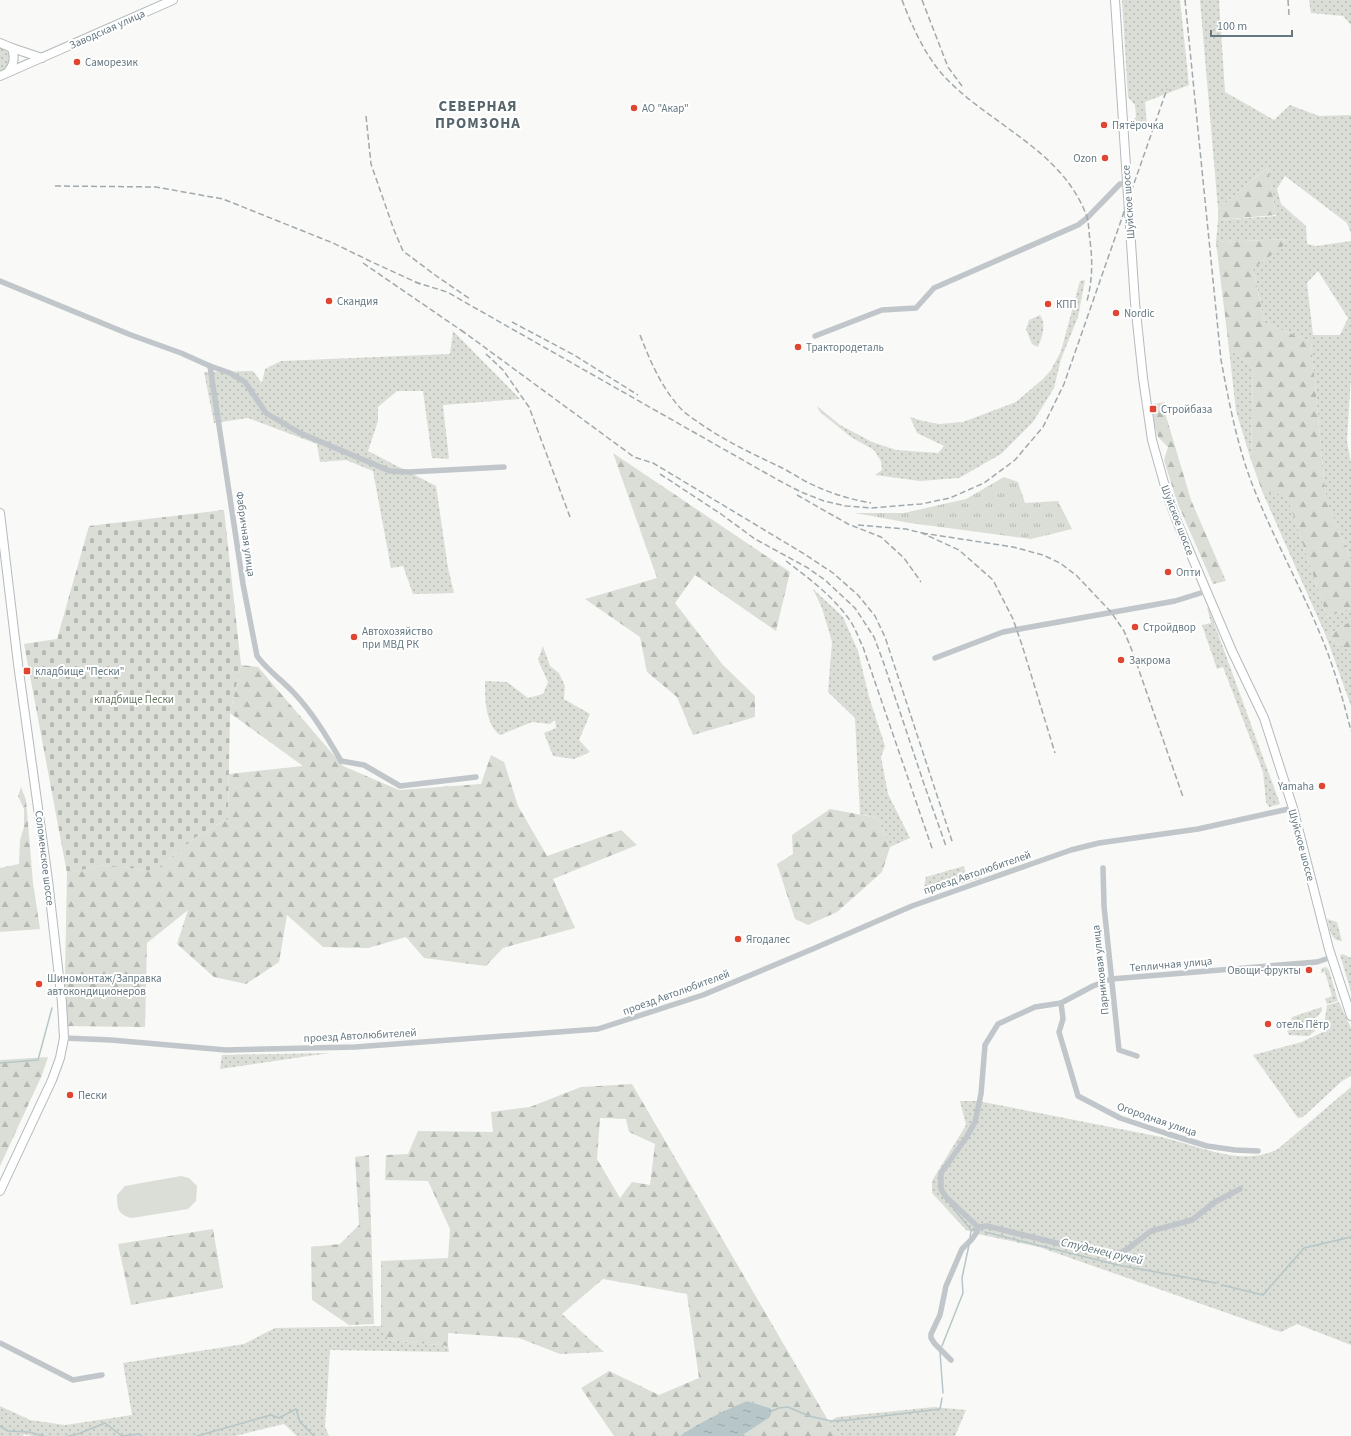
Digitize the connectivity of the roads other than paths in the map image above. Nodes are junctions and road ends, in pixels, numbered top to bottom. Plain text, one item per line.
1 (174, 0) edge
2 (1115, 0) edge
3 (0, 43) edge
4 (12, 48) junction
5 (42, 58) junction
6 (4, 74) edge
7 (1127, 183) junction
8 (0, 281) edge
9 (815, 336) dead end
10 (210, 366) junction
11 (504, 467) dead end
12 (0, 517) edge
13 (1206, 591) junction
14 (936, 658) dead end
15 (476, 777) dead end
16 (1293, 808) junction
17 (1103, 868) dead end
18 (1332, 957) junction
19 (1111, 979) junction
20 (1061, 1003) junction
21 (1351, 1016) edge
22 (64, 1038) junction
23 (1138, 1056) dead end
24 (1258, 1151) dead end
25 (1240, 1189) dead end
26 (0, 1191) edge
27 (978, 1227) junction
28 (0, 1343) edge
29 (951, 1360) dead end
30 (102, 1375) dead end

1 - 5 main road, Заводская улица
2 - 7 main road, Шуйское шоссе
3 - 4 main road
4 - 5 main road
4 - 6 main road
5 - 6 main road, Заводская улица
7 - 9 street
7 - 13 main road, Шуйское шоссе
8 - 10 street
10 - 11 street
10 - 15 street, Фабричная улица
12 - 22 main road, Соломенское шоссе
13 - 14 street
13 - 16 main road, Шуйское шоссе
16 - 18 main road, Шуйское шоссе
16 - 22 street, проезд Автолюбителей
17 - 19 street, Парниковая улица
18 - 19 street, Тепличная улица
18 - 21 main road, Шуйское шоссе
19 - 20 street, Тепличная улица
19 - 23 street, Парниковая улица
20 - 24 street, Огородная улица
20 - 27 street, Тепличная улица
22 - 26 main road, Соломенское шоссе
25 - 27 street
27 - 29 street
28 - 30 street

